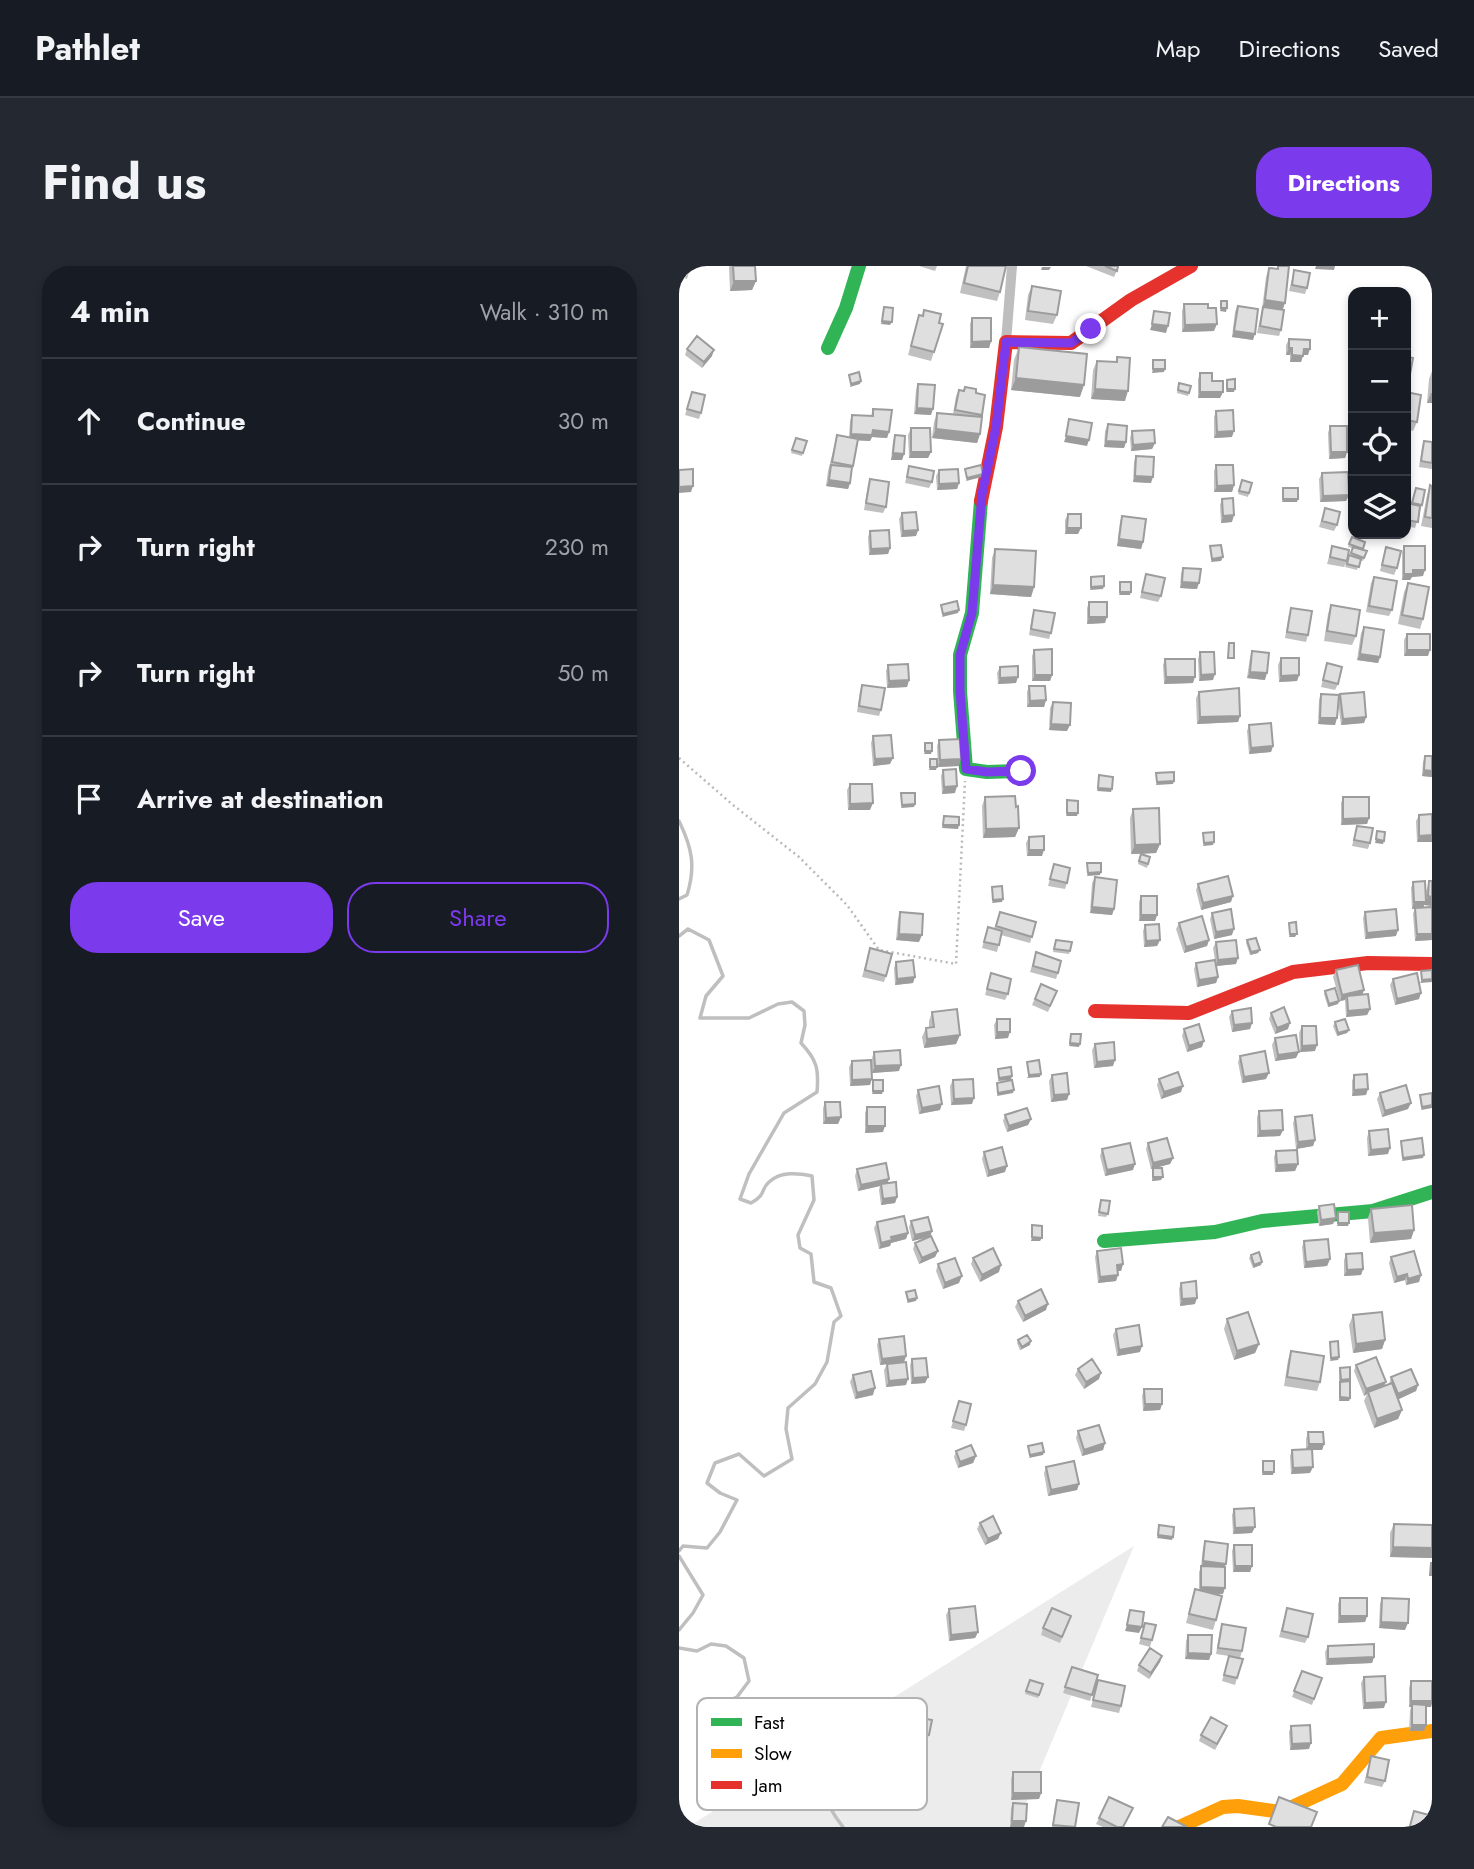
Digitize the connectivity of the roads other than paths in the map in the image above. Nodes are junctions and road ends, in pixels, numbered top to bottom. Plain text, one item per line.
1 (859, 266) edge
2 (1011, 266) edge
3 (1191, 266) edge
4 (1006, 342) junction
5 (828, 348) dead end
6 (1021, 771) dead end
7 (1432, 964) edge
8 (1095, 1011) dead end
9 (1432, 1192) edge
10 (1104, 1241) dead end
11 (1432, 1731) edge
12 (1179, 1827) edge

1 - 5 street
2 - 4 street
3 - 4 street
4 - 6 street
7 - 8 street
9 - 10 street
11 - 12 street

